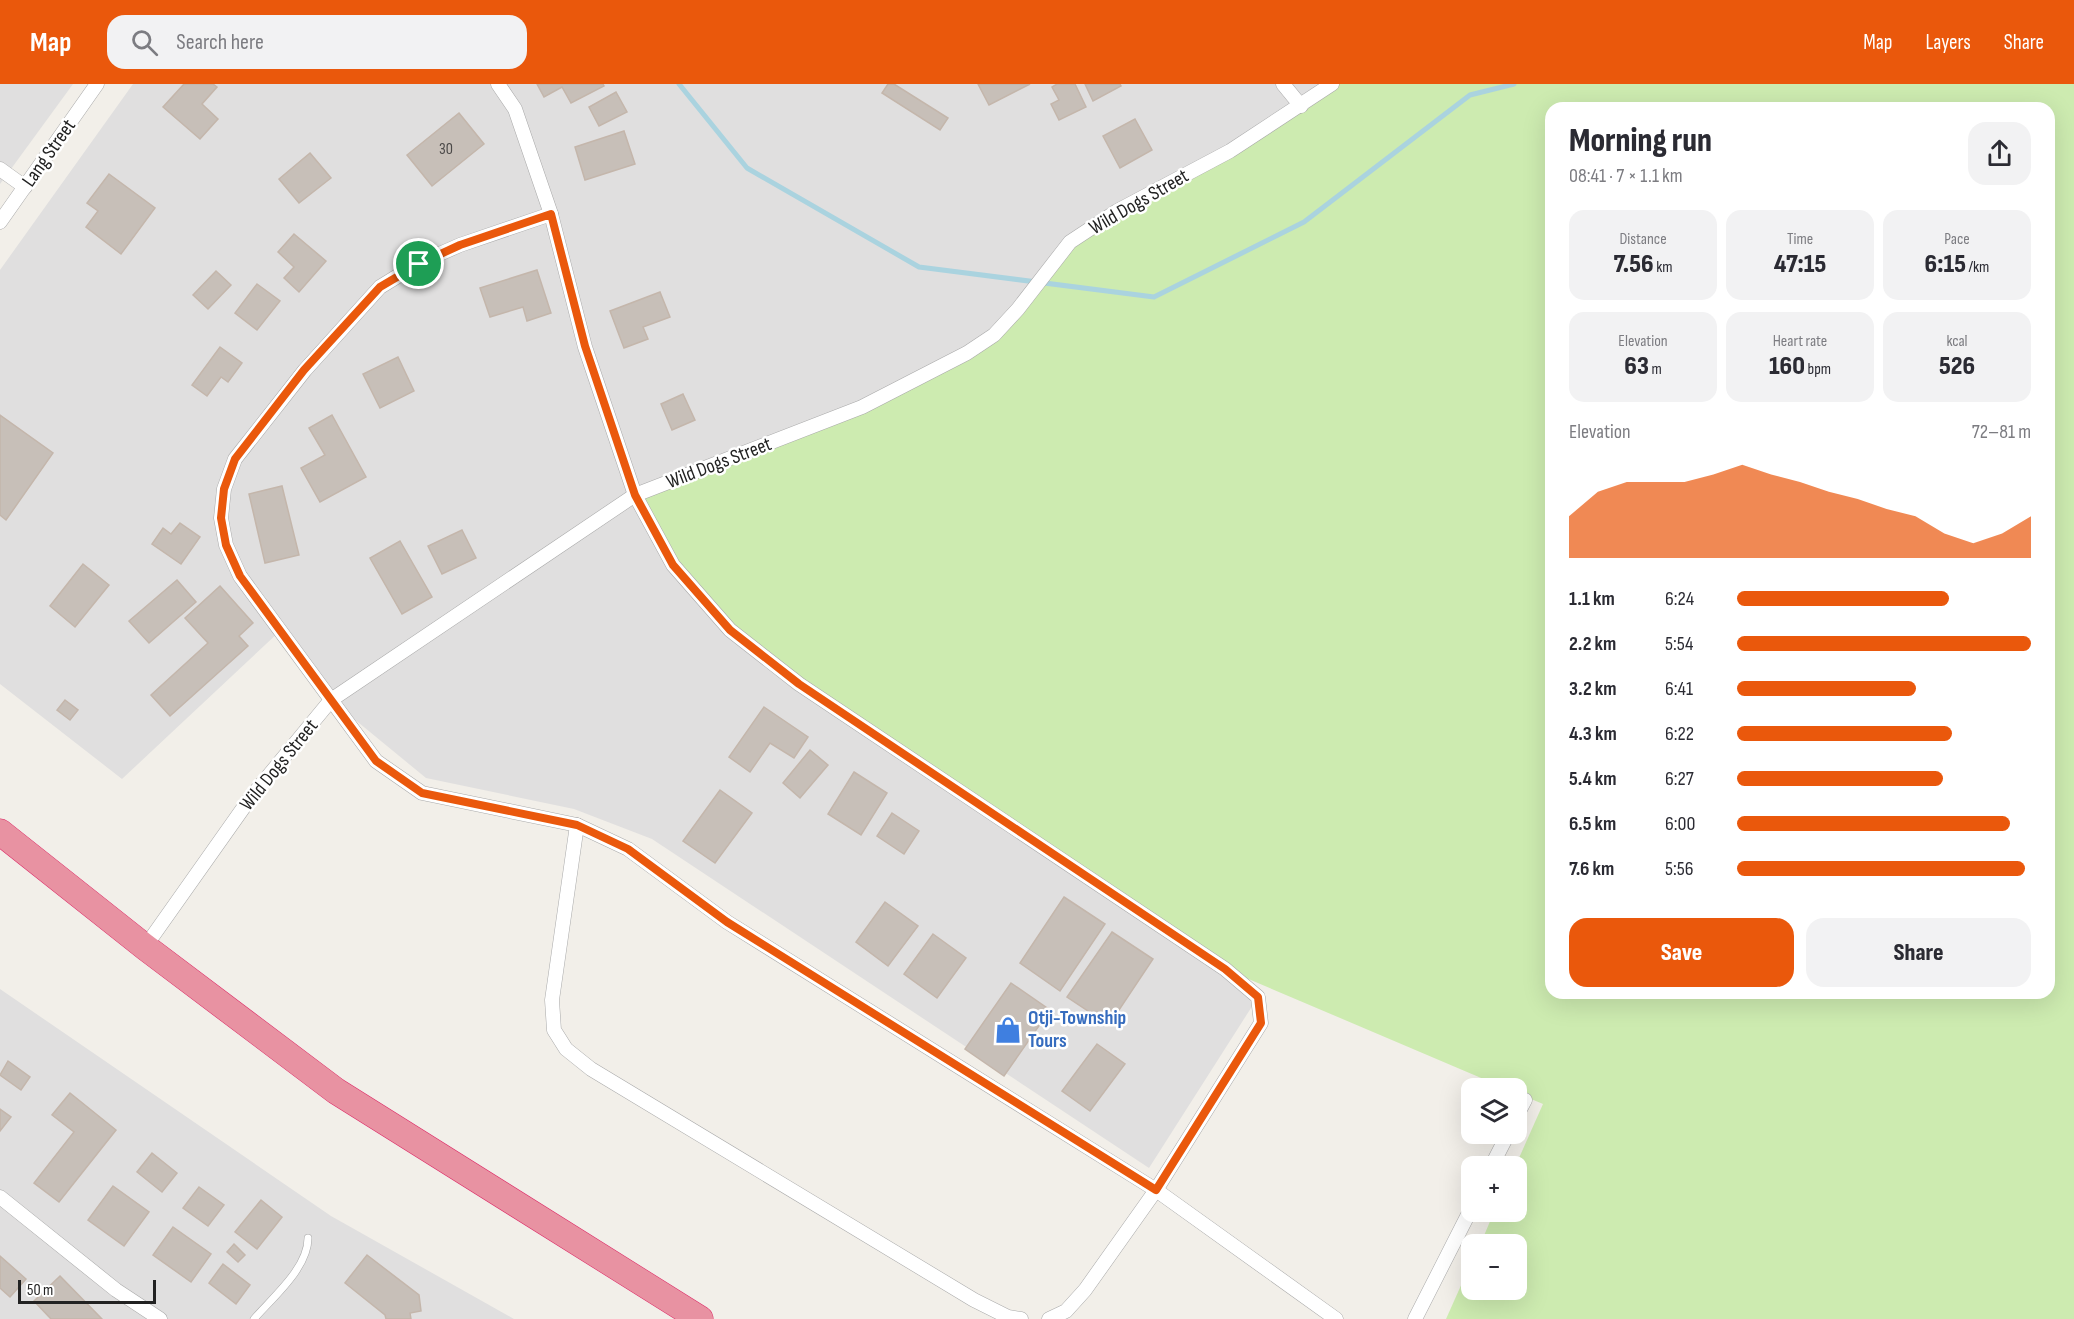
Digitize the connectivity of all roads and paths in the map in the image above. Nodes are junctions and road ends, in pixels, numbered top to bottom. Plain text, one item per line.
1 (97, 84) edge
2 (498, 84) edge
3 (1283, 84) edge
4 (1332, 84) edge
5 (1301, 106) junction
6 (0, 169) edge
7 (25, 187) junction
8 (551, 214) junction
9 (0, 222) edge
10 (635, 495) junction
11 (330, 700) junction
12 (577, 825) junction
13 (0, 832) edge
14 (145, 947) junction
15 (1156, 1190) junction
16 (0, 1197) edge
17 (1464, 1222) edge
18 (308, 1238) dead end
19 (160, 1319) edge
20 (254, 1319) edge
21 (700, 1319) edge
22 (1021, 1319) edge
23 (1049, 1319) edge
24 (1336, 1319) edge
25 (1415, 1319) edge

1 - 7 street, Lang Street
2 - 8 street
3 - 5 street
4 - 5 street, Wild Dogs Street
5 - 10 street, Wild Dogs Street
6 - 7 street
7 - 9 street, Lang Street
8 - 10 street
8 - 11 street
10 - 11 street, Wild Dogs Street
10 - 15 street
11 - 12 street
11 - 14 street, Wild Dogs Street
12 - 15 street
12 - 22 street
13 - 14 highway
14 - 21 highway
15 - 23 street
15 - 24 street
16 - 19 street
17 - 25 street
18 - 20 lane

